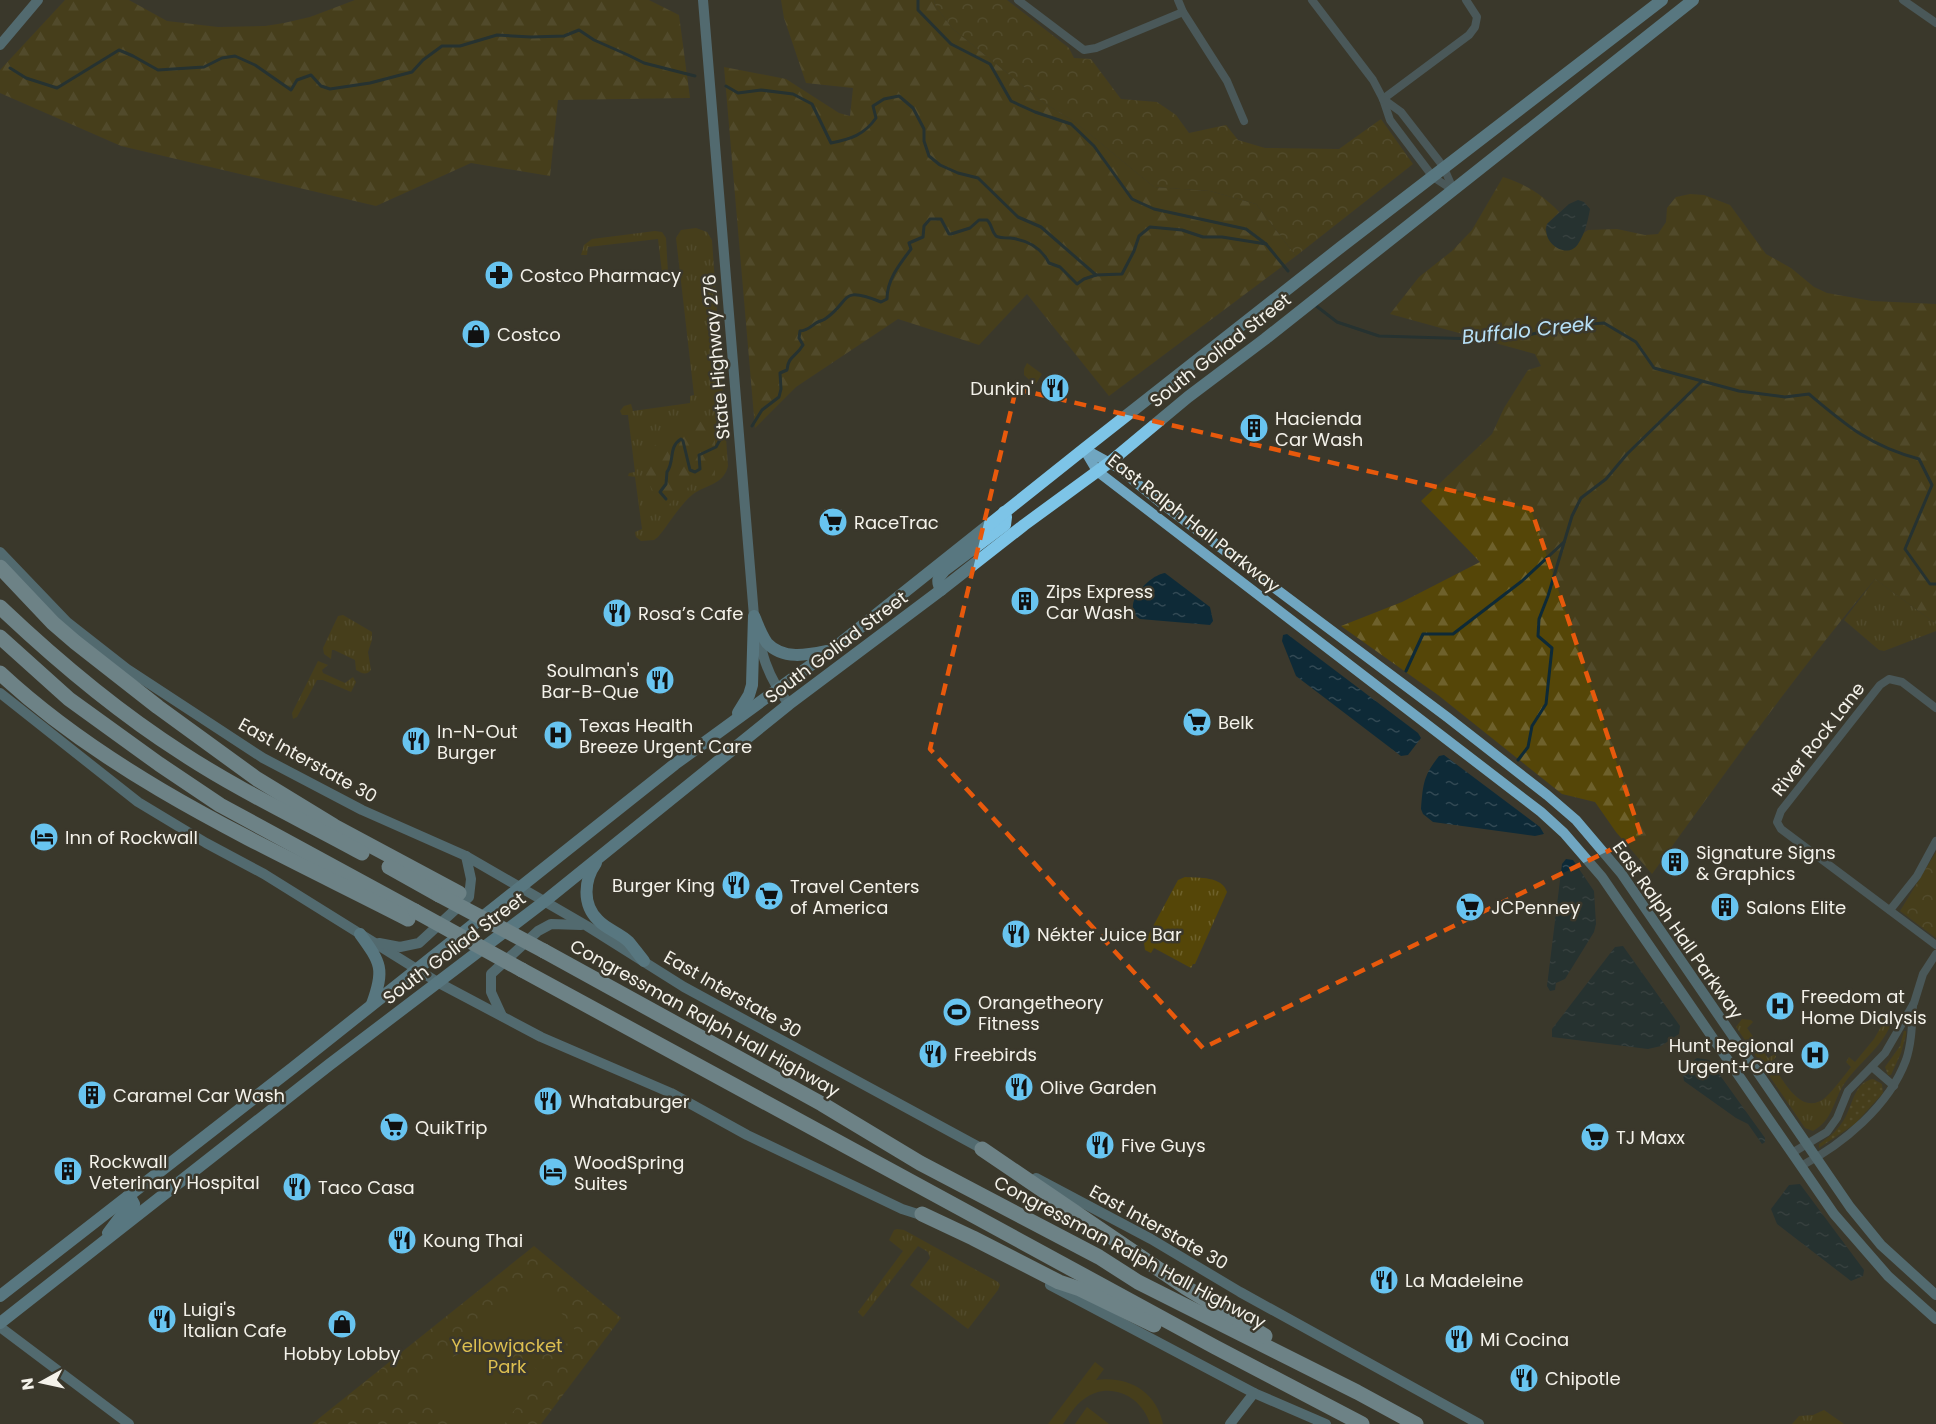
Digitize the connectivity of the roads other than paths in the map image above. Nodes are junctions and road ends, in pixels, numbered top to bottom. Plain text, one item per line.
1 (38, 0) edge
2 (703, 0) edge
3 (1018, 0) edge
4 (1178, 0) edge
5 (1312, 0) edge
6 (1466, 0) edge
7 (1662, 0) edge
8 (1693, 0) edge
9 (1903, 0) edge
10 (1182, 12) junction
11 (1936, 23) edge
12 (0, 45) edge
13 (1383, 99) junction
14 (1244, 121) dead end
15 (1444, 168) junction
16 (1433, 177) junction
17 (1453, 190) junction
18 (1084, 449) junction
19 (1110, 462) junction
20 (1097, 471) junction
21 (1004, 512) junction
22 (0, 552) edge
23 (1238, 560) junction
24 (0, 567) edge
25 (1229, 572) junction
26 (941, 590) junction
27 (1290, 599) junction
28 (0, 608) edge
29 (1281, 611) junction
30 (754, 616) junction
31 (0, 637) edge
32 (833, 649) junction
33 (0, 673) edge
34 (777, 689) junction
35 (0, 693) edge
36 (789, 704) junction
37 (1936, 708) edge
38 (1447, 717) junction
39 (733, 721) junction
40 (1436, 732) junction
41 (1576, 820) junction
42 (1564, 833) junction
43 (1936, 841) edge
44 (465, 856) junction
45 (598, 858) junction
46 (520, 887) junction
47 (545, 902) junction
48 (465, 909) junction
49 (1890, 910) junction
50 (411, 915) junction
51 (587, 926) junction
52 (360, 934) junction
53 (372, 941) junction
54 (1936, 945) edge
55 (1936, 954) edge
56 (644, 961) junction
57 (415, 969) junction
58 (439, 983) junction
59 (1914, 1003) junction
60 (372, 1004) junction
61 (503, 1017) junction
62 (1872, 1067) junction
63 (1894, 1086) junction
64 (203, 1137) junction
65 (1807, 1144) junction
66 (982, 1149) junction
67 (1792, 1153) junction
68 (217, 1154) junction
69 (1816, 1158) junction
70 (1801, 1166) junction
71 (129, 1195) junction
72 (922, 1214) junction
73 (98, 1246) junction
74 (1936, 1295) edge
75 (0, 1296) edge
76 (1936, 1319) edge
77 (0, 1325) edge
78 (1215, 1347) junction
79 (1357, 1392) junction
80 (1254, 1393) junction
81 (129, 1424) edge
82 (1230, 1424) edge
83 (1326, 1424) edge
84 (1362, 1424) edge
85 (1416, 1424) edge
86 (1479, 1424) edge

1 - 12 main road
2 - 30 main road, State Highway 276
3 - 10 street
4 - 10 street
5 - 13 street
6 - 13 street
7 - 15 main road, South Goliad Street
8 - 17 main road, South Goliad Street
9 - 11 street
10 - 14 street
13 - 15 street
13 - 16 street
15 - 16 main road, South Goliad Street
15 - 17 street
16 - 17 street
16 - 18 main road, South Goliad Street
17 - 19 main road, South Goliad Street
18 - 19 main road, East Ralph Hall Parkway
18 - 20 main road, East Ralph Hall Parkway
18 - 21 main road, South Goliad Street
19 - 20 main road, South Goliad Street
19 - 23 main road, East Ralph Hall Parkway
20 - 25 main road, East Ralph Hall Parkway
20 - 26 main road, South Goliad Street
21 - 26 main road
21 - 32 main road, South Goliad Street
22 - 44 main road, East Interstate 30
23 - 25 main road
23 - 27 main road, East Ralph Hall Parkway
24 - 48 highway
25 - 29 main road, East Ralph Hall Parkway
26 - 36 main road, South Goliad Street
27 - 29 main road
27 - 38 main road, East Ralph Hall Parkway
28 - 48 highway, Congressman Ralph Hall Highway, bridge
29 - 40 main road, East Ralph Hall Parkway
30 - 32 main road
30 - 34 main road, State Highway 276
30 - 39 main road
31 - 50 highway
32 - 34 main road, South Goliad Street
33 - 50 highway
34 - 36 main road, State Highway 276
34 - 39 main road, South Goliad Street
35 - 52 main road
36 - 45 main road, South Goliad Street
37 - 49 street, River Rock Lane
38 - 40 main road
38 - 41 main road, East Ralph Hall Parkway
39 - 46 main road, South Goliad Street
40 - 42 main road, East Ralph Hall Parkway
41 - 42 main road
41 - 65 main road, East Ralph Hall Parkway
42 - 67 main road, East Ralph Hall Parkway
43 - 49 street
44 - 46 main road, East Interstate 30
44 - 53 main road
45 - 47 main road, South Goliad Street
45 - 56 main road
46 - 47 main road, East Interstate 30
46 - 57 main road, South Goliad Street
47 - 51 main road, East Interstate 30
47 - 58 main road, South Goliad Street
48 - 79 highway, Congressman Ralph Hall Highway, bridge
49 - 54 street
50 - 78 highway, bridge
51 - 56 main road, East Interstate 30
51 - 61 main road
52 - 53 main road
52 - 60 main road
53 - 57 main road
55 - 59 street
56 - 66 main road, East Interstate 30
57 - 58 main road
57 - 60 main road, South Goliad Street
58 - 61 main road
58 - 68 main road, South Goliad Street
59 - 62 street
59 - 63 street
60 - 64 main road, South Goliad Street
61 - 72 main road
62 - 63 street
62 - 65 street
63 - 69 street
64 - 68 main road
64 - 71 main road, South Goliad Street
65 - 67 street
65 - 69 main road, East Ralph Hall Parkway
66 - 79 highway
66 - 86 main road, East Interstate 30
67 - 70 main road, East Ralph Hall Parkway
68 - 73 main road, South Goliad Street
69 - 70 street
69 - 74 main road, East Ralph Hall Parkway
70 - 76 main road, East Ralph Hall Parkway
71 - 73 main road
71 - 75 main road, South Goliad Street
72 - 78 highway
72 - 80 main road
73 - 77 main road, South Goliad Street
77 - 81 main road
78 - 84 highway
79 - 85 highway, Congressman Ralph Hall Highway
80 - 82 main road
80 - 83 main road

